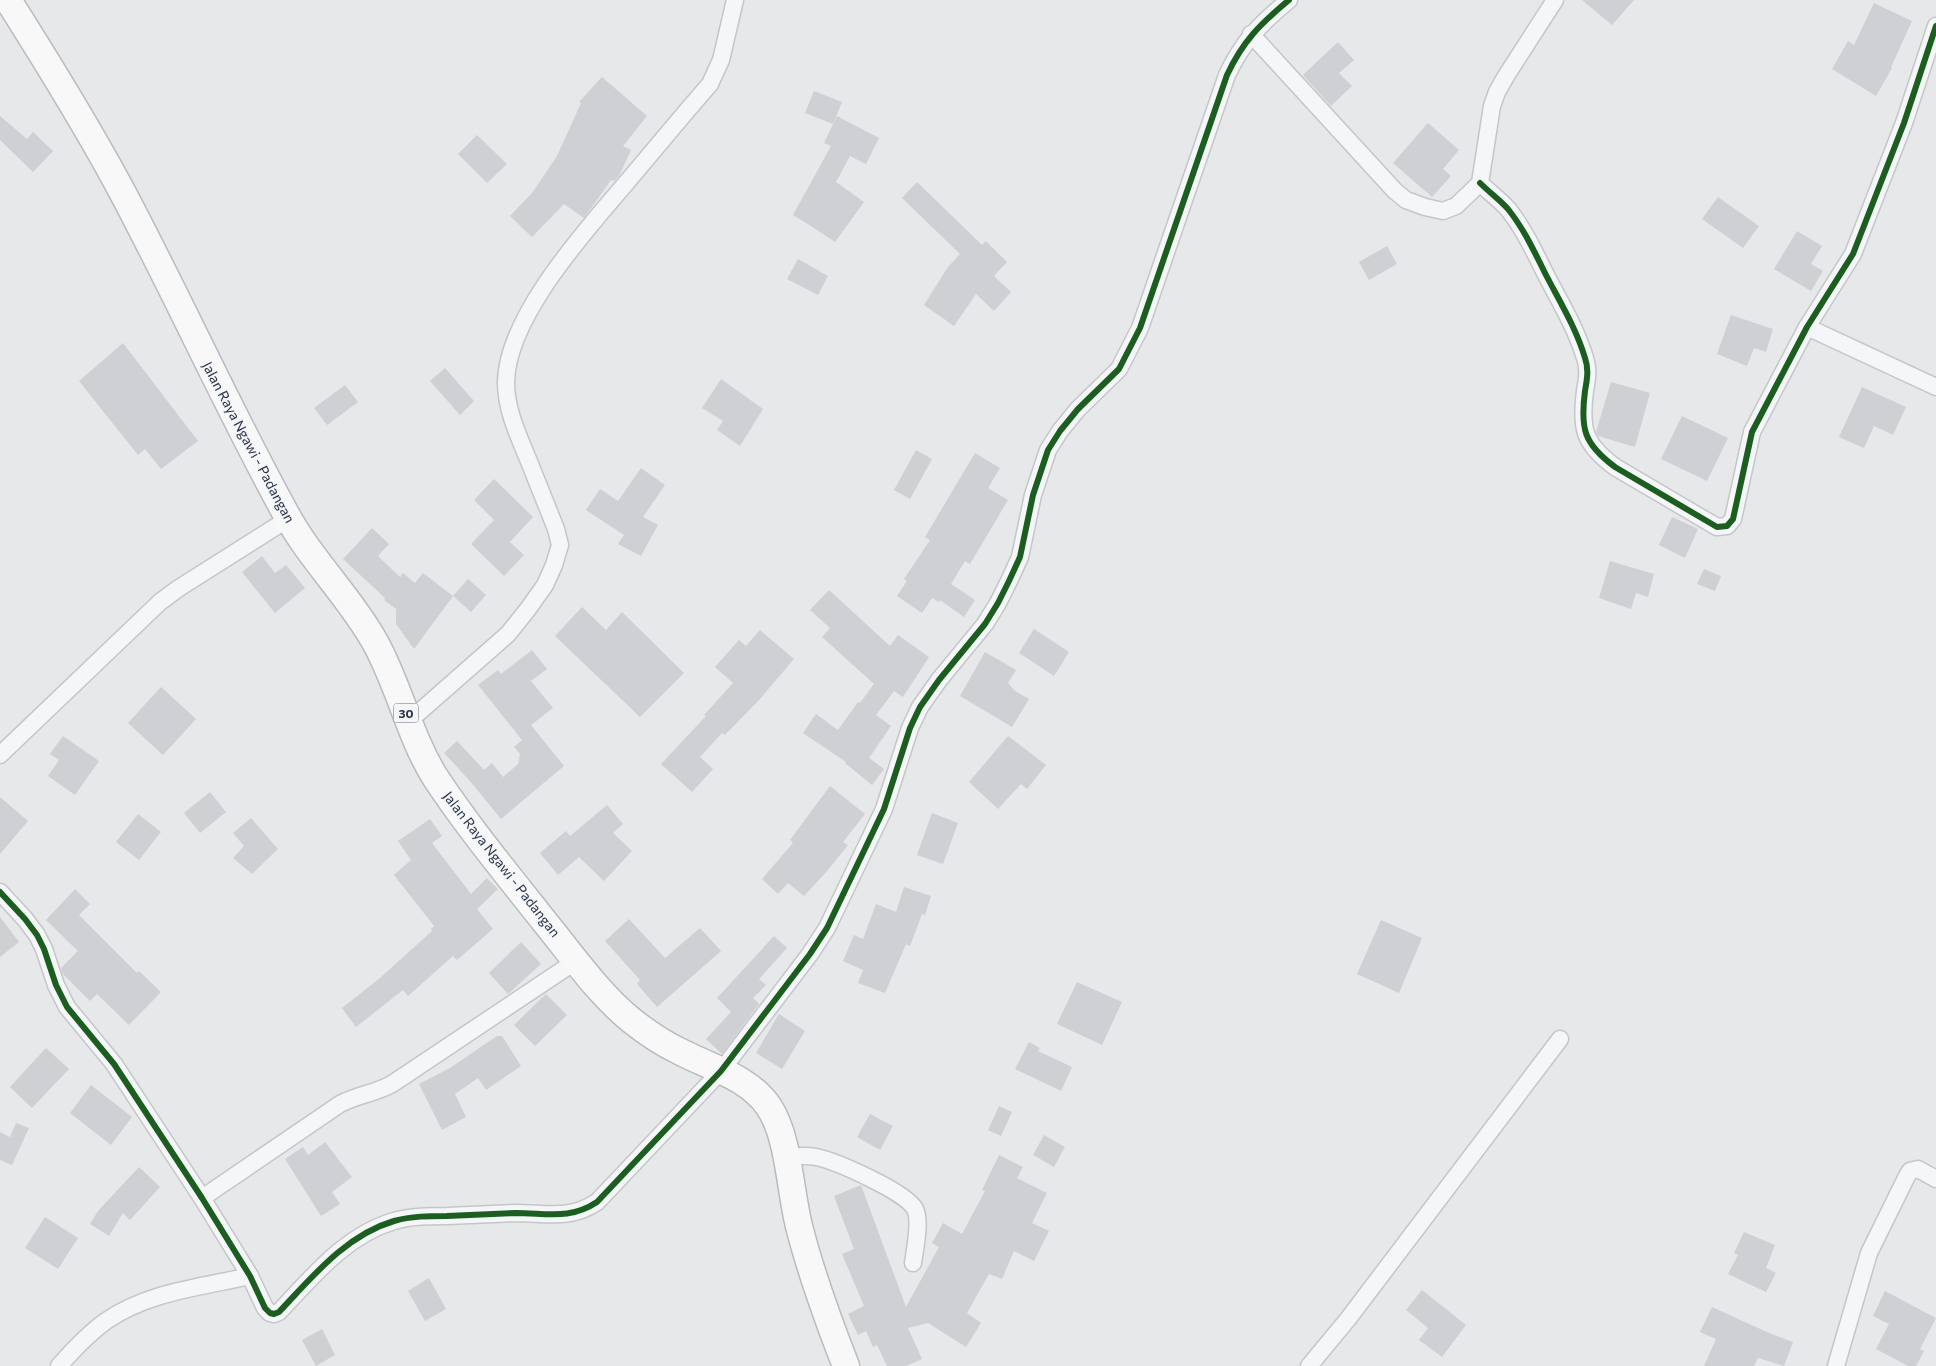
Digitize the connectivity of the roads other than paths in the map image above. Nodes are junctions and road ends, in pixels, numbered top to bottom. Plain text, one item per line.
1 (8, 0) edge
2 (735, 0) edge
3 (1289, 0) edge
4 (1555, 0) edge
5 (1936, 26) edge
6 (1251, 34) junction
7 (1480, 183) junction
8 (1807, 327) junction
9 (1936, 387) edge
10 (288, 519) junction
11 (409, 721) junction
12 (0, 755) edge
13 (0, 892) edge
14 (576, 961) junction
15 (1560, 1039) dead end
16 (721, 1071) junction
17 (786, 1157) junction
18 (1936, 1179) edge
19 (202, 1198) junction
20 (913, 1263) dead end
21 (250, 1276) junction
22 (59, 1366) edge
23 (846, 1366) edge
24 (1309, 1366) edge
25 (1836, 1366) edge

1 - 10 highway, Jalan Raya Ngawi - Padangan / 30
2 - 11 street
3 - 6 street
4 - 7 street
5 - 8 street
6 - 7 street
6 - 16 street
7 - 8 street
8 - 9 street
10 - 11 highway, Jalan Raya Ngawi - Padangan / 30
10 - 12 street
11 - 14 highway, Jalan Raya Ngawi - Padangan / 30
13 - 19 street
14 - 16 highway, Jalan Raya Ngawi - Padangan / 30
14 - 19 street
15 - 24 street
16 - 17 highway, Jalan Raya Ngawi - Padangan / 30
16 - 21 street
17 - 20 street
17 - 23 highway, Jalan Raya Ngawi - Padangan / 30
18 - 25 street
19 - 21 street
21 - 22 street

